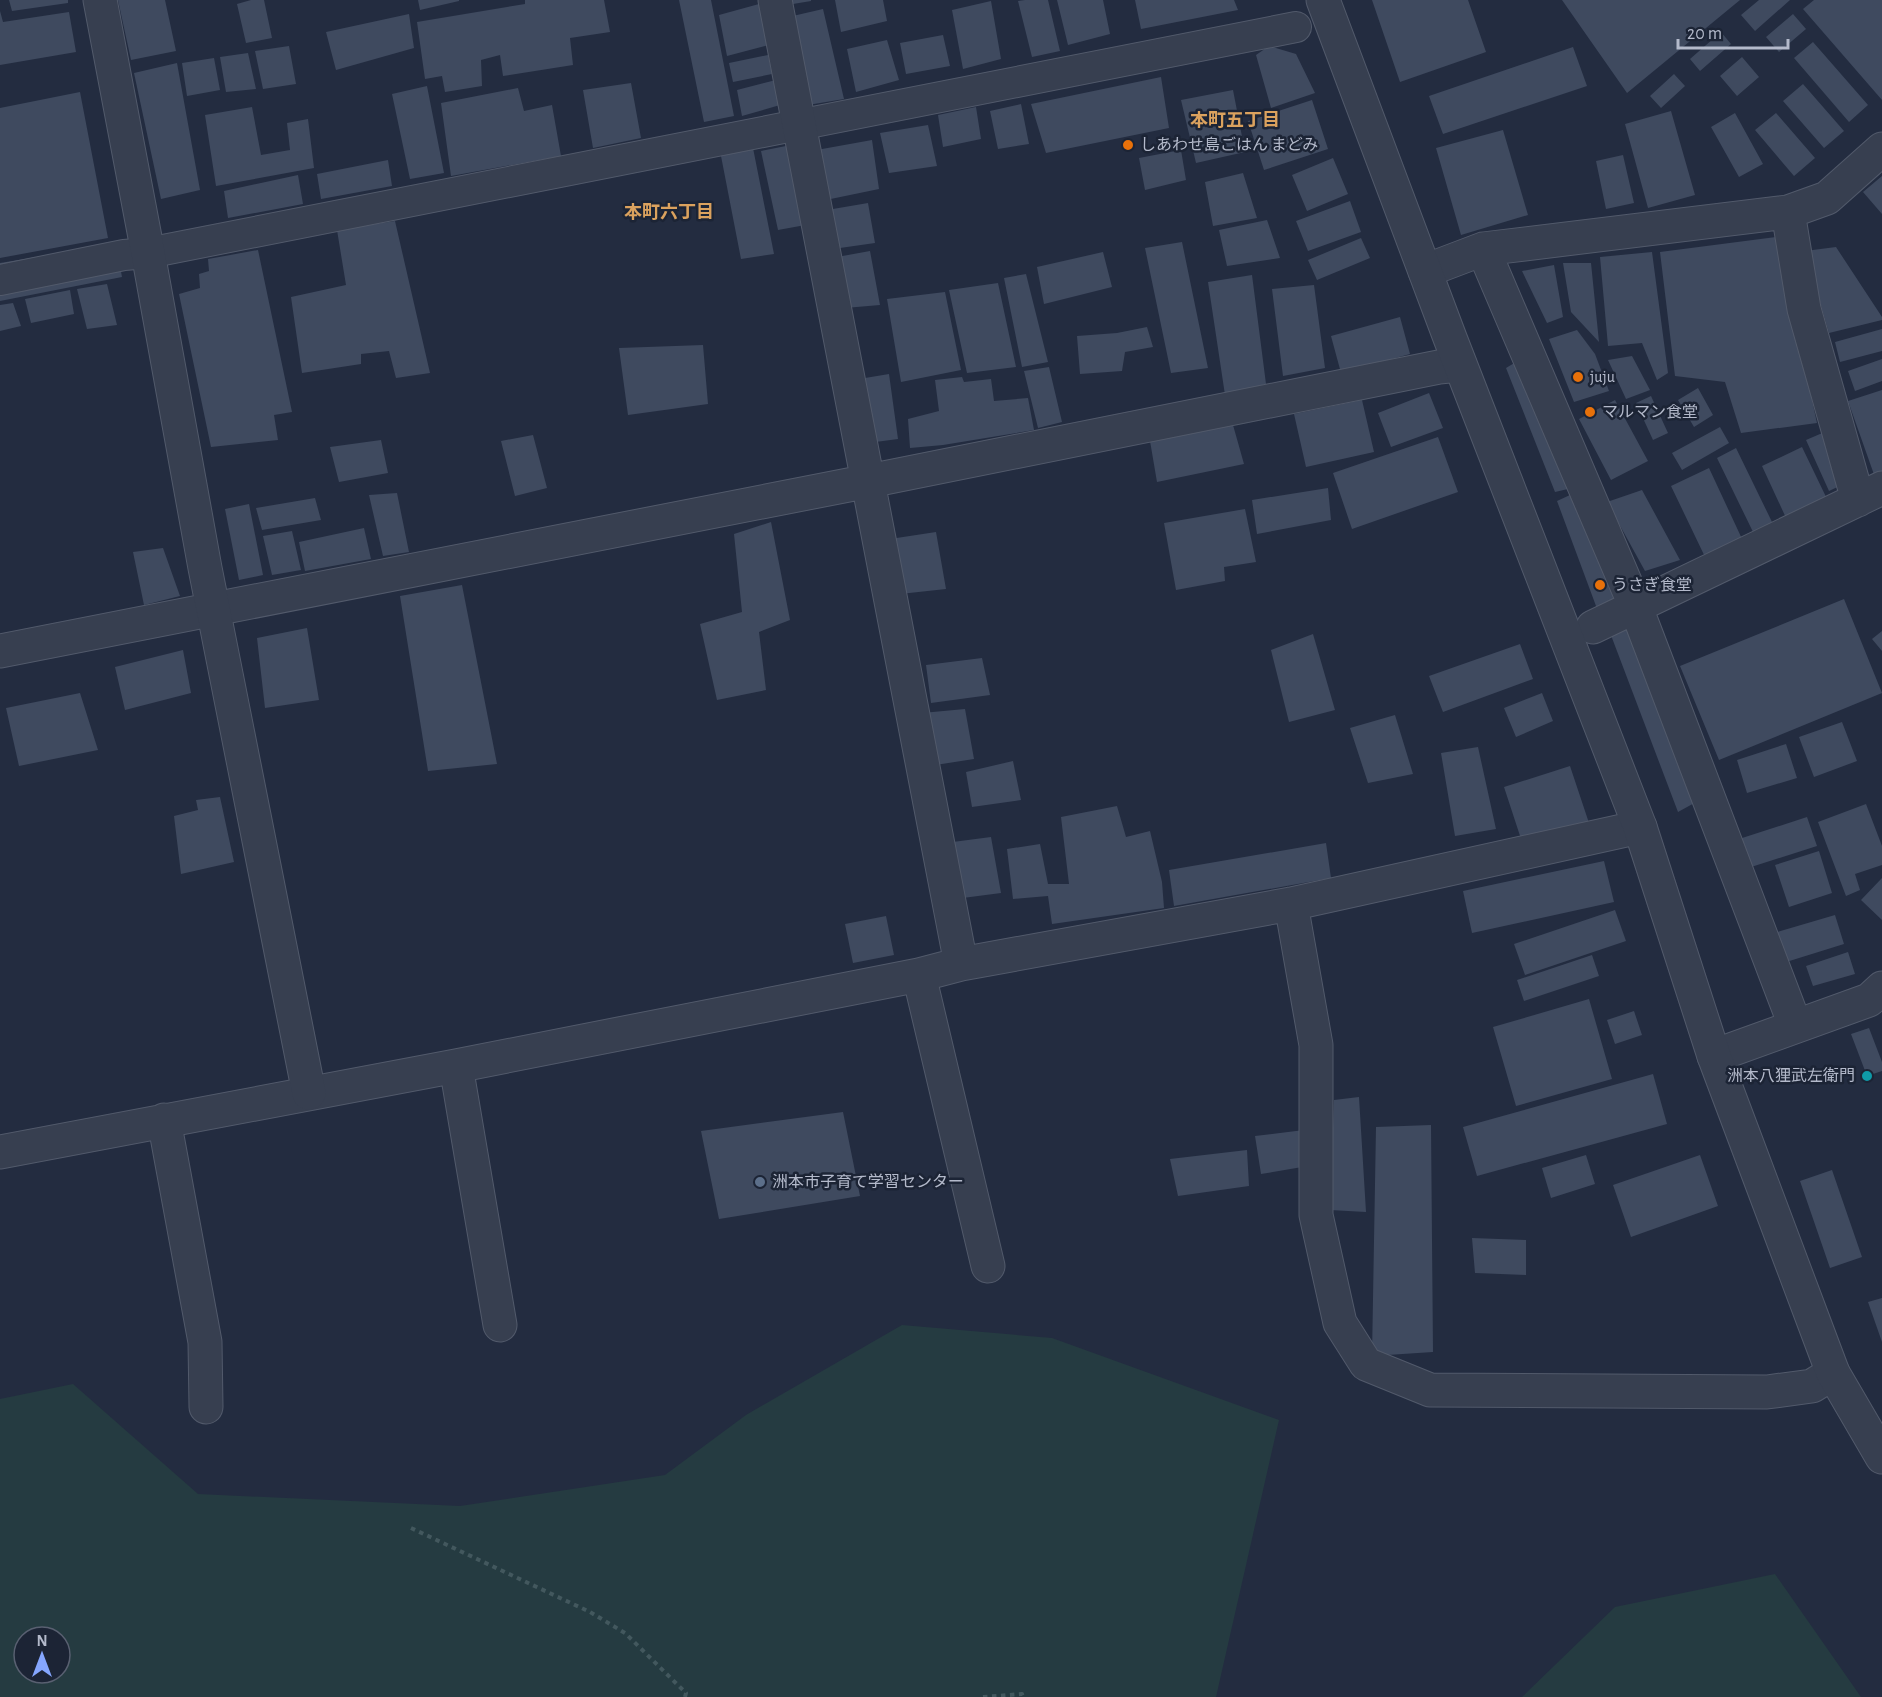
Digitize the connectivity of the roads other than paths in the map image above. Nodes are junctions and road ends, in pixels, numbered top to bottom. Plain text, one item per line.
1 (100, 0) edge
2 (775, 0) edge
3 (1323, 0) edge
4 (1296, 27) dead end
5 (798, 127) junction
6 (1882, 149) edge
7 (1788, 212) junction
8 (1483, 249) junction
9 (148, 253) junction
10 (1425, 271) junction
11 (0, 280) edge
12 (1460, 365) junction
13 (869, 481) junction
14 (1870, 494) edge
15 (1635, 605) junction
16 (213, 609) junction
17 (1593, 627) dead end
18 (0, 651) edge
19 (1640, 827) junction
20 (1291, 904) junction
21 (961, 964) junction
22 (919, 975) junction
23 (1882, 988) edge
24 (1795, 1025) junction
25 (1714, 1056) junction
26 (456, 1066) junction
27 (309, 1093) junction
28 (164, 1120) junction
29 (0, 1152) edge
30 (988, 1266) dead end
31 (500, 1325) dead end
32 (1833, 1373) junction
33 (206, 1407) dead end
34 (1882, 1457) edge

1 - 9 street
2 - 5 street
3 - 10 street
4 - 5 street
5 - 9 street
5 - 13 street
6 - 7 street
7 - 8 street
7 - 14 street
8 - 10 street
8 - 15 street
9 - 11 street
9 - 16 street
10 - 12 street
12 - 13 street
12 - 19 street
13 - 16 street
13 - 21 street
14 - 15 street
15 - 17 street
15 - 24 street
16 - 18 street
16 - 27 street
19 - 20 street
19 - 25 street
20 - 21 street
20 - 32 street
21 - 22 street
22 - 26 street
22 - 30 street
23 - 24 street
24 - 25 street
25 - 32 street
26 - 27 street
26 - 31 street
27 - 28 street
28 - 29 street
28 - 33 street
32 - 34 street

